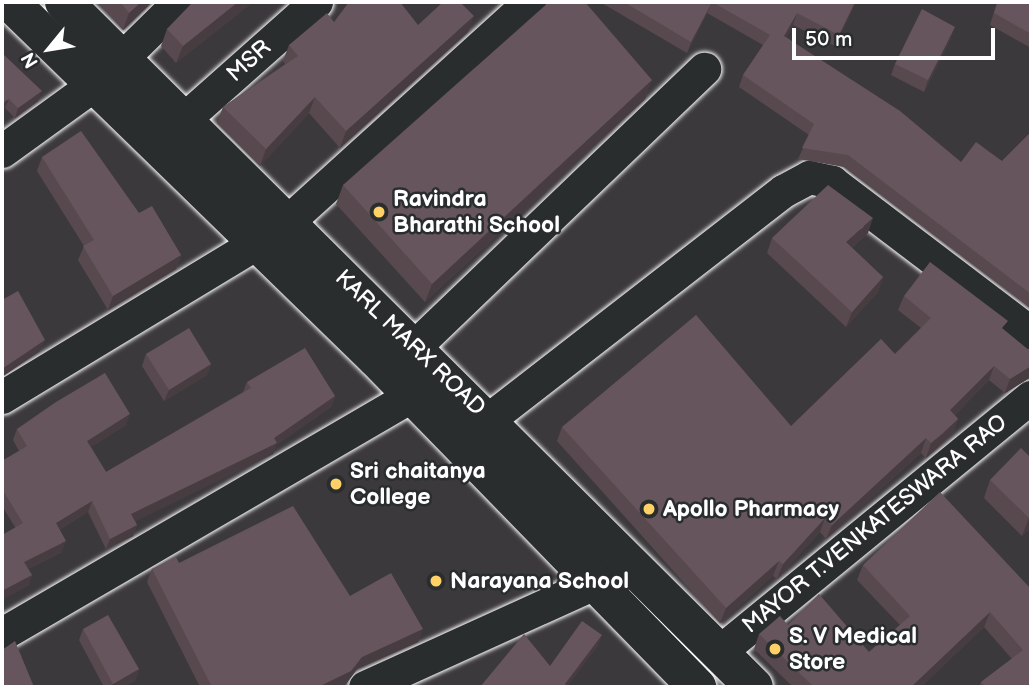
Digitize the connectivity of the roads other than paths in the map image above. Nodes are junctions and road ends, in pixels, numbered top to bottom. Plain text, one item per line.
1 (10, 2) edge
2 (64, 2) edge
3 (179, 2) edge
4 (316, 2) edge
5 (530, 2) edge
6 (704, 69) dead end
7 (108, 71) junction
8 (183, 120) junction
9 (2, 151) edge
10 (272, 233) junction
11 (1031, 333) edge
12 (412, 349) junction
13 (412, 395) junction
14 (2, 397) edge
15 (1031, 397) edge
16 (489, 419) junction
17 (624, 556) junction
18 (594, 583) junction
19 (2, 634) edge
20 (719, 652) junction
21 (365, 687) edge
22 (697, 687) edge
23 (754, 687) edge

1 - 7 main road, KARL MARX ROAD
2 - 7 main road, KARL MARX ROAD
3 - 7 street
4 - 8 street, MSR
5 - 10 street
6 - 12 street
7 - 8 main road, KARL MARX ROAD
7 - 9 street
7 - 10 main road, KARL MARX ROAD
8 - 10 main road, KARL MARX ROAD
10 - 12 main road, KARL MARX ROAD
10 - 13 main road, KARL MARX ROAD
10 - 14 street
11 - 16 street
12 - 16 main road, KARL MARX ROAD
13 - 18 main road, KARL MARX ROAD
13 - 19 street
15 - 20 street, MAYOR T.VENKATESWARA RAO
16 - 17 main road, KARL MARX ROAD
17 - 18 street
17 - 20 main road, KARL MARX ROAD
18 - 21 street
18 - 22 main road, KARL MARX ROAD
20 - 23 main road, KARL MARX ROAD

